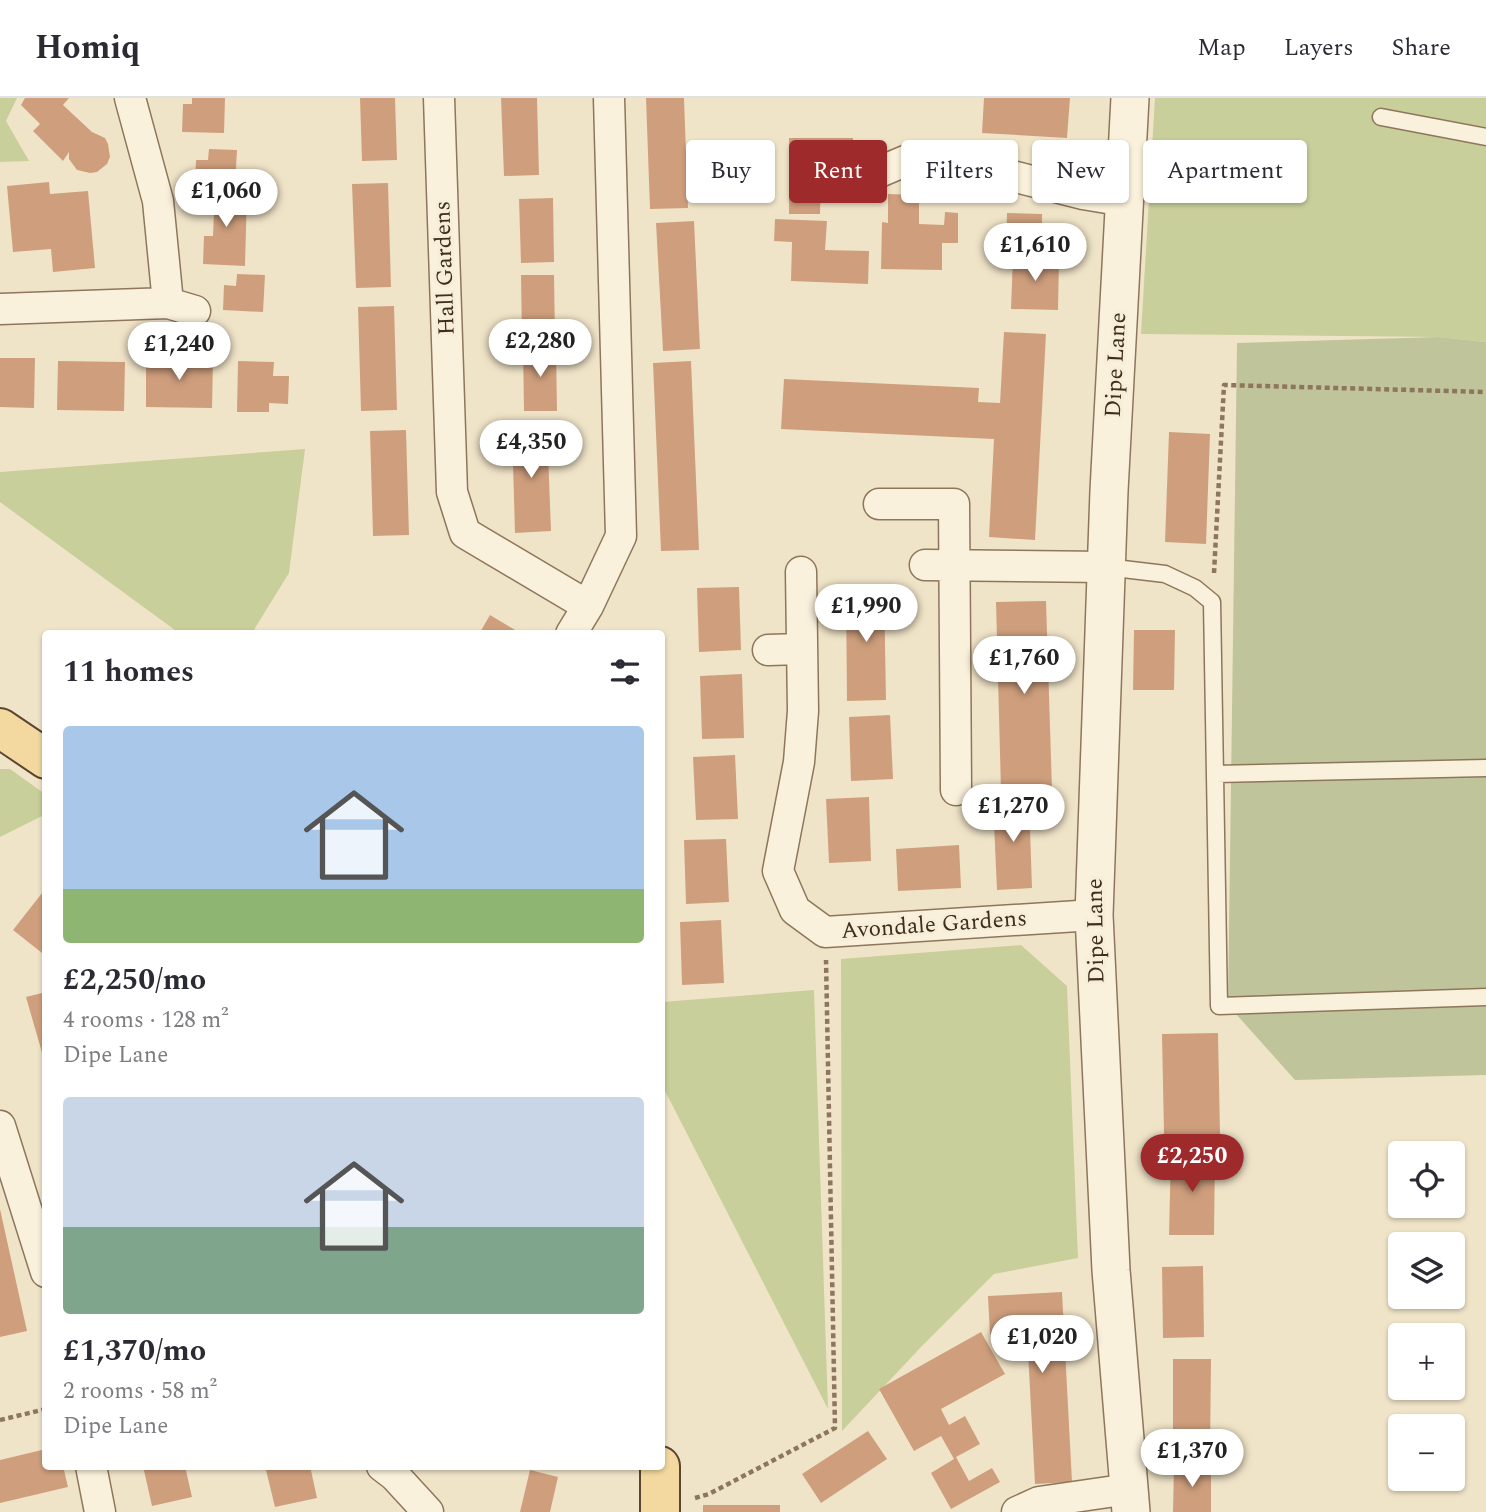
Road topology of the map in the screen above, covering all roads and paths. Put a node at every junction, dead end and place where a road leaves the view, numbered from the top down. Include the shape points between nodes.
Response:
1 (130, 98) edge
2 (439, 98) edge
3 (609, 98) edge
4 (1130, 98) edge
5 (1381, 117) dead end
6 (1486, 137) edge
7 (1128, 140) edge
8 (887, 169) edge
9 (1032, 181) edge
10 (1125, 203) edge
11 (0, 309) edge
12 (1486, 392) edge
13 (879, 504) dead end
14 (939, 565) junction
15 (1106, 567) junction
16 (801, 572) dead end
17 (1212, 602) junction
18 (588, 606) junction
19 (573, 630) edge
20 (802, 649) junction
21 (768, 650) dead end
22 (0, 728) edge
23 (42, 756) edge
24 (1486, 768) edge
25 (1216, 774) junction
26 (956, 790) dead end
27 (1094, 915) junction
28 (825, 932) junction
29 (1486, 997) edge
30 (0, 1126) edge
31 (10, 1190) edge
32 (42, 1263) edge
33 (42, 1410) edge
34 (0, 1420) edge
35 (92, 1470) edge
36 (387, 1470) edge
37 (660, 1470) edge
38 (1130, 1500) edge
39 (660, 1509) edge
40 (100, 1512) edge
41 (428, 1512) edge
42 (1017, 1512) edge

1 - 11 street via 182,307
2 - 18 street, Hall Gardens via 452,492 465,533
3 - 18 street via 621,536
4 - 7 street, Dipe Lane
5 - 6 lane
8 - 9 street via 910,159
10 - 15 street, Dipe Lane
12 - 17 path via 1224,385
13 - 14 street via 954,504
14 - 15 street
14 - 26 street
15 - 17 lane via 1165,575 1195,588
15 - 27 street, Dipe Lane
16 - 20 street, Avondale Gardens
17 - 25 lane
18 - 19 street
20 - 21 street
20 - 28 street, Avondale Gardens via 799,762 778,871 795,909
22 - 23 main road
24 - 25 lane
25 - 29 lane via 1219,1006
27 - 28 street, Avondale Gardens
27 - 38 street, Dipe Lane via 1111,1270
28 - 39 path via 835,1428 709,1494
30 - 31 street
31 - 32 street
33 - 34 path
35 - 40 street
36 - 41 street
37 - 39 main road
38 - 42 street via 1039,1502

